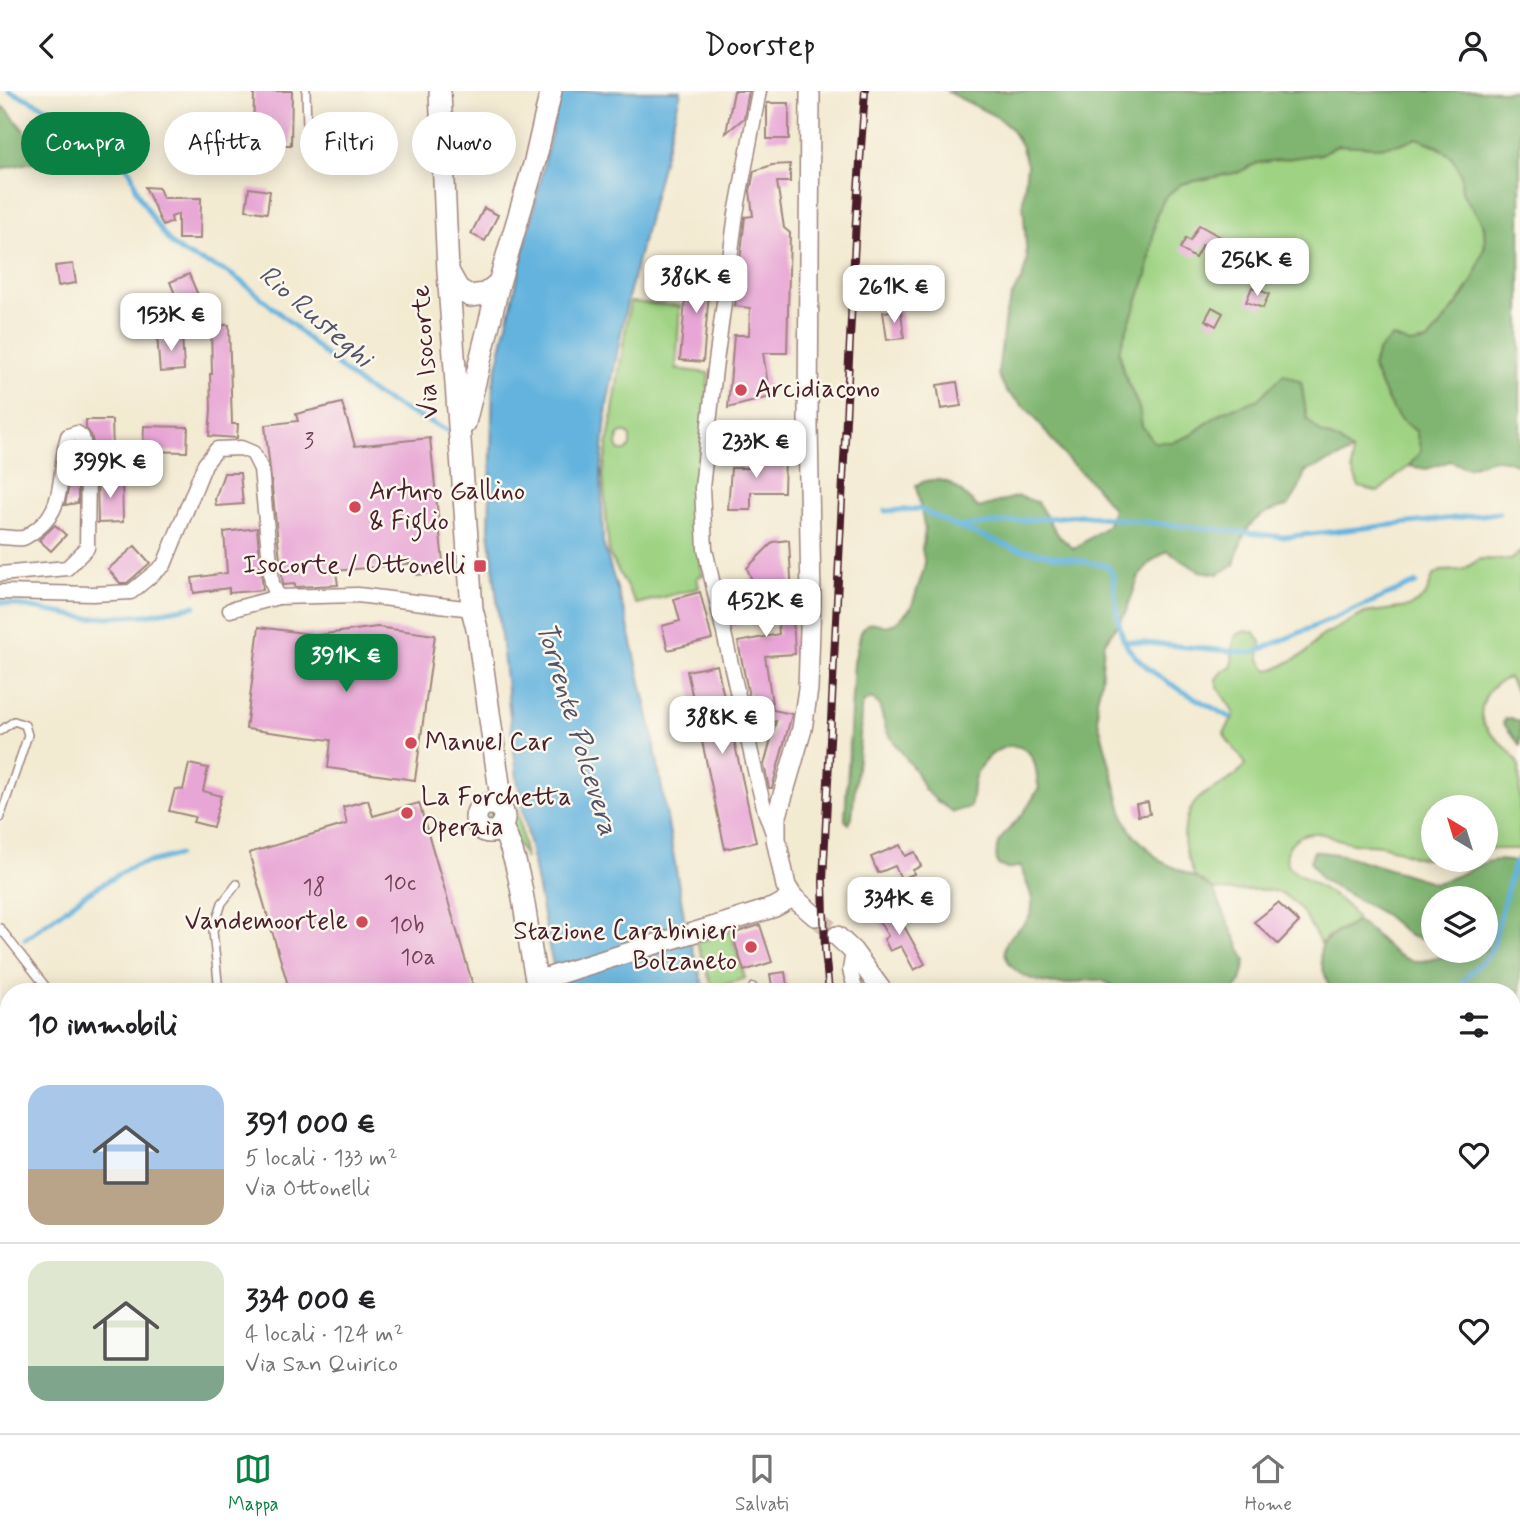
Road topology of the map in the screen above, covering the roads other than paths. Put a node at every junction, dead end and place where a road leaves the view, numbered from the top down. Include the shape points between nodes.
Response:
1 (306, 91) edge
2 (440, 91) edge
3 (551, 91) edge
4 (759, 91) edge
5 (810, 91) edge
6 (307, 112) edge
7 (448, 271) junction
8 (499, 283) junction
9 (460, 445) junction
10 (0, 537) edge
11 (0, 574) edge
12 (0, 592) edge
13 (278, 597) junction
14 (472, 608) junction
15 (230, 610) dead end
16 (0, 731) edge
17 (0, 818) edge
18 (776, 839) junction
19 (237, 884) dead end
20 (793, 897) junction
21 (815, 916) tunnel mouth
22 (0, 928) edge
23 (837, 936) tunnel mouth
24 (853, 951) junction
25 (43, 983) edge
26 (218, 983) edge
27 (544, 983) edge
28 (854, 983) edge
29 (876, 983) edge

1 - 6 lane
2 - 7 main road, Via Isocorte
3 - 8 main road
4 - 18 street via 731,250 702,488 705,549 765,811
5 - 18 main road via 808,689 802,729 776,820
7 - 8 main road via 458,289 470,296 485,294
7 - 9 main road, Via Isocorte
8 - 9 main road
9 - 14 main road, Via Isocorte
10 - 11 street via 24,538 40,528 54,510 62,454 68,436 77,433 82,437 88,467 87,548 67,568
12 - 13 street via 131,592 164,565 205,464 218,449 241,448 253,453 261,469 272,583
13 - 14 street via 358,595
13 - 15 street
14 - 27 main road, Via Isocorte via 499,816
16 - 17 lane via 15,721 25,725 28,735
18 - 20 main road via 786,886
19 - 26 lane via 222,903 214,931
20 - 21 main road
20 - 27 main road via 775,907
22 - 25 lane
23 - 24 main road
24 - 28 street
24 - 29 main road

